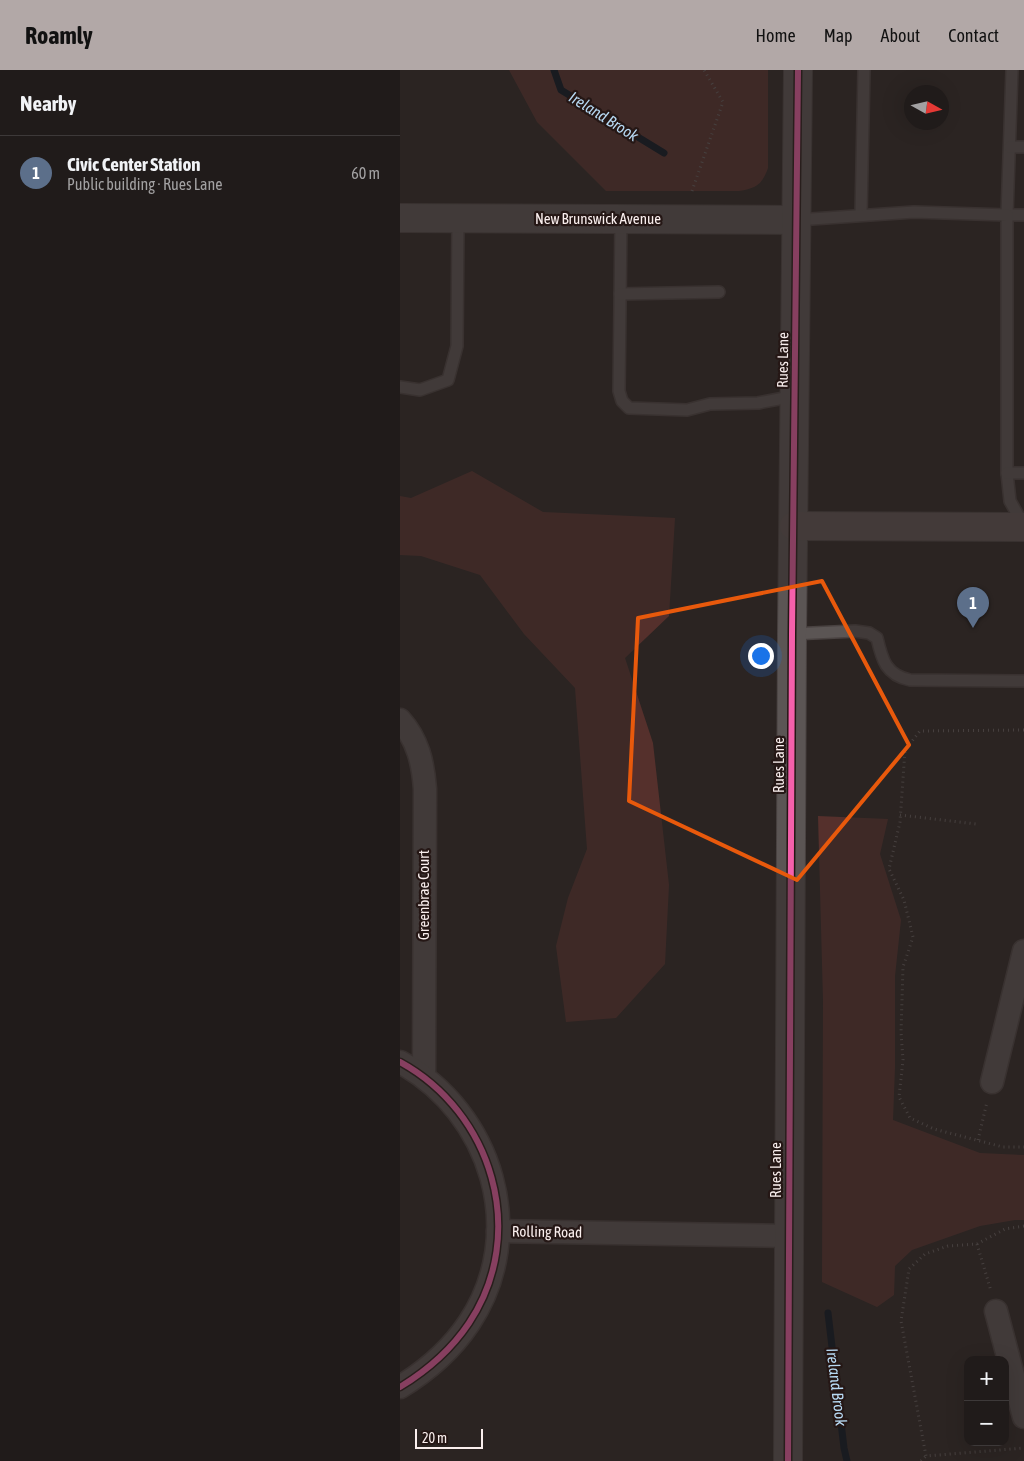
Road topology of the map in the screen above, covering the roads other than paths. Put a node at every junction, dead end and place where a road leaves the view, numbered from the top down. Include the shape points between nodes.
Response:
1 (798, 70) edge
2 (864, 70) edge
3 (1012, 70) edge
4 (1024, 147) edge
5 (1010, 148) junction
6 (861, 215) junction
7 (1007, 215) junction
8 (1024, 215) edge
9 (400, 218) edge
10 (458, 218) junction
11 (621, 219) junction
12 (797, 220) junction
13 (719, 292) dead end
14 (620, 294) junction
15 (400, 387) edge
16 (795, 396) junction
17 (1007, 473) junction
18 (1024, 473) edge
19 (794, 526) junction
20 (1024, 526) edge
21 (792, 634) junction
22 (1024, 682) edge
23 (400, 720) edge
24 (1024, 951) edge
25 (400, 1062) edge
26 (424, 1076) junction
27 (992, 1082) road end
28 (498, 1231) junction
29 (788, 1236) junction
30 (996, 1311) road end
31 (400, 1387) edge
32 (1024, 1417) edge
33 (788, 1461) edge

1 - 12 street, Rues Lane
2 - 6 lane
3 - 5 lane
4 - 5 lane
5 - 7 lane
6 - 7 lane via 914,212
6 - 12 lane
7 - 8 lane
7 - 17 lane
9 - 10 street, New Brunswick Avenue
10 - 11 street, New Brunswick Avenue
10 - 15 lane via 457,346 448,380 420,390
11 - 12 street, New Brunswick Avenue
11 - 14 lane
12 - 16 street, Rues Lane
13 - 14 lane
14 - 16 lane via 619,391 629,408 687,410 710,404 758,403
16 - 19 street, Rues Lane
17 - 18 lane
17 - 20 lane via 1010,501
19 - 20 main road
19 - 21 street, Rues Lane
21 - 22 lane via 869,632 878,638 882,659 900,678
21 - 29 street, Rues Lane
23 - 26 street, Greenbrae Court via 417,745 423,764
24 - 27 street
25 - 26 street
26 - 28 street via 455,1106 476,1138 491,1173
28 - 29 street, Rolling Road
28 - 31 street, Rolling Road via 489,1278 470,1322 439,1359
29 - 33 street, Rues Lane
30 - 32 street

